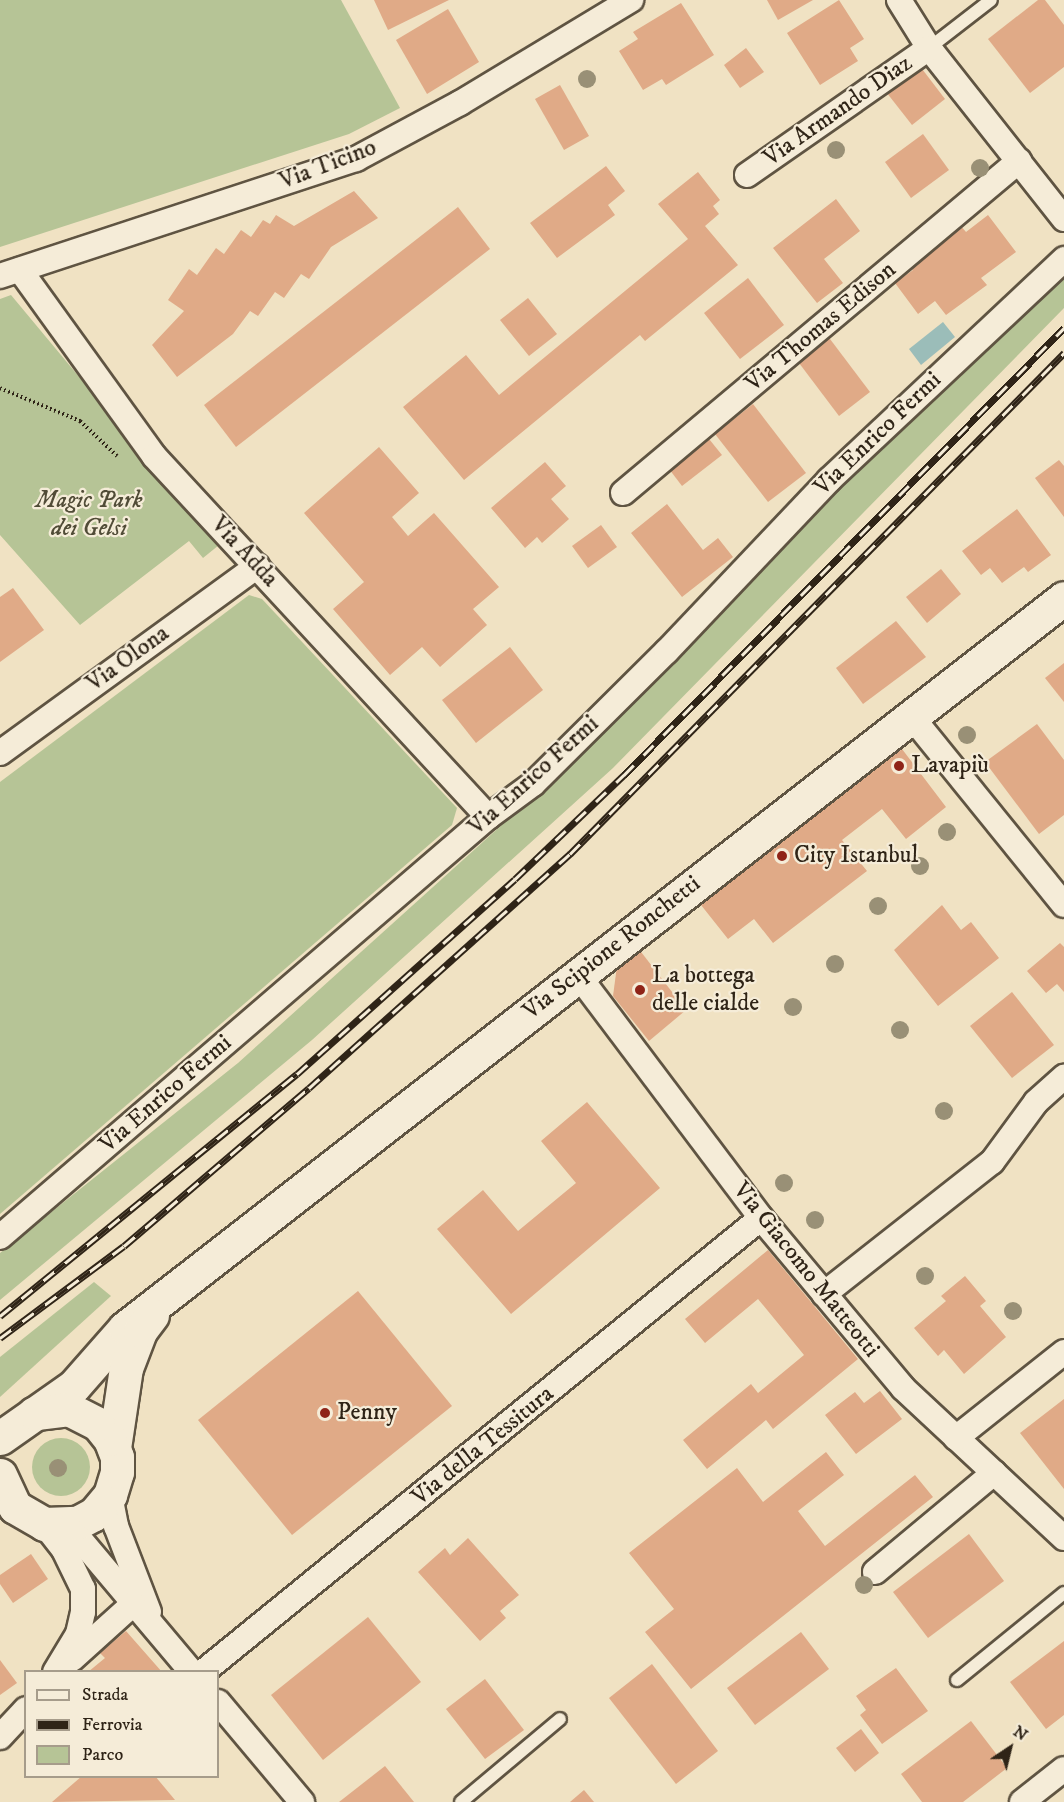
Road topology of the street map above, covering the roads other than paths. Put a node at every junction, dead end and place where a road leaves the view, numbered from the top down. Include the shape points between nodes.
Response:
1 (631, 0) edge
2 (899, 0) edge
3 (991, 0) edge
4 (929, 48) junction
5 (1019, 161) junction
6 (747, 175) dead end
7 (1064, 219) edge
8 (1064, 259) edge
9 (10, 273) edge
10 (623, 493) dead end
11 (257, 566) junction
12 (1064, 598) edge
13 (911, 716) junction
14 (0, 753) edge
15 (488, 817) junction
16 (1064, 905) edge
17 (578, 975) junction
18 (1064, 1077) edge
19 (761, 1218) junction
20 (0, 1237) edge
21 (824, 1294) junction
22 (163, 1302) junction
23 (1064, 1352) edge
24 (10, 1430) edge
25 (956, 1438) junction
26 (114, 1448) junction
27 (0, 1458) edge
28 (994, 1473) junction
29 (0, 1475) edge
30 (110, 1495) junction
31 (33, 1518) edge
32 (1064, 1538) edge
33 (874, 1572) dead end
34 (1064, 1593) edge
35 (133, 1604) junction
36 (154, 1626) junction
37 (58, 1670) edge
38 (58, 1670) edge
39 (191, 1670) edge
40 (204, 1670) edge
41 (957, 1680) dead end
42 (219, 1703) edge
43 (24, 1710) edge
44 (560, 1719) dead end
45 (0, 1737) edge
46 (1064, 1768) edge
47 (302, 1802) edge
48 (461, 1802) edge
49 (1022, 1802) edge

1 - 9 street, Via Ticino via 460,103 356,159
2 - 4 street, Via Armando Diaz
3 - 4 lane
4 - 5 street, Via Armando Diaz
4 - 6 street, Via Armando Diaz
5 - 7 street, Via Armando Diaz
5 - 10 street, Via Thomas Edison
8 - 15 street, Via Enrico Fermi via 829,480 667,651 533,784
9 - 11 street, Via Adda via 154,456
11 - 14 street, Via Olona
11 - 15 street, Via Adda
12 - 13 main road, Via Scipione Ronchetti
13 - 16 street
13 - 17 main road, Via Scipione Ronchetti
15 - 20 street, Via Enrico Fermi
17 - 19 street, Via Giacomo Matteotti
17 - 22 main road, Via Scipione Ronchetti
18 - 21 street via 1036,1102 992,1162
19 - 21 street, Via Giacomo Matteotti
19 - 40 street, Via della Tessitura
21 - 25 street, Via Giacomo Matteotti via 903,1388
22 - 24 main road, Via Scipione Ronchetti via 114,1338 74,1386
22 - 26 main road, Via Scipione Ronchetti via 140,1331 130,1354
23 - 25 street
24 - 26 main road via 51,1408 78,1411 98,1424
24 - 27 main road
25 - 28 street, Via Giacomo Matteotti
26 - 30 main road, Via Scipione Ronchetti via 117,1472
28 - 32 street, Via Giacomo Matteotti
28 - 33 street
29 - 31 main road via 10,1500
30 - 31 main road via 94,1514
30 - 36 street via 116,1526
31 - 35 street
31 - 37 street via 64,1550 83,1589 78,1634
34 - 41 lane
35 - 36 street
35 - 38 street
36 - 39 street
42 - 47 street
43 - 45 street
44 - 48 lane
46 - 49 street

